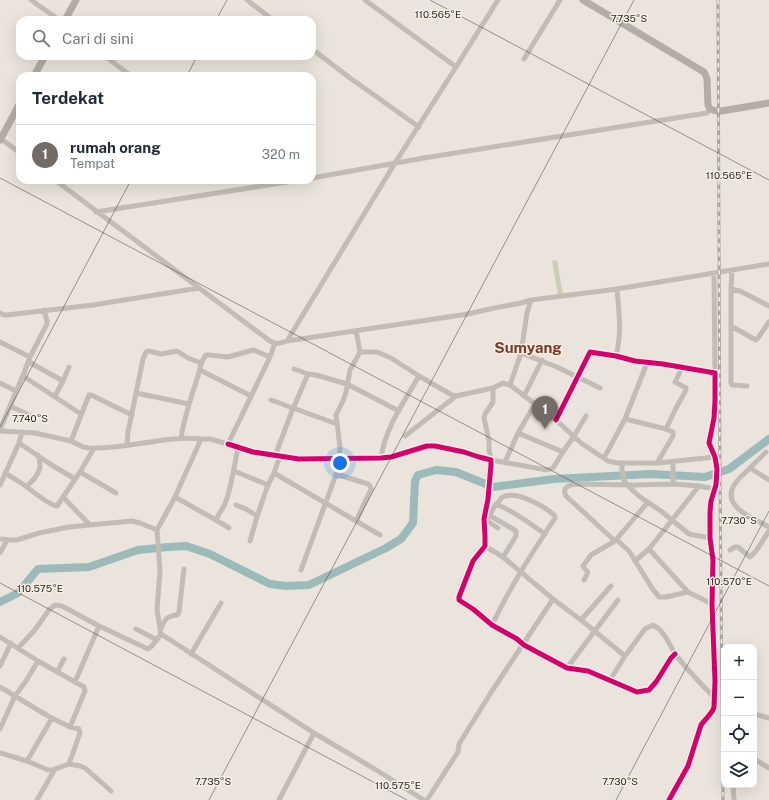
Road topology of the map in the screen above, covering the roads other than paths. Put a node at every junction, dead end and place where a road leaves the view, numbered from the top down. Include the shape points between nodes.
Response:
1 (31, 0) edge
2 (76, 0) edge
3 (246, 0) edge
4 (365, 0) edge
5 (498, 0) edge
6 (560, 0) edge
7 (583, 0) edge
8 (53, 16) edge
9 (66, 16) edge
10 (268, 16) edge
11 (316, 52) edge
12 (524, 59) dead end
13 (43, 60) edge
14 (110, 60) edge
15 (456, 68) junction
16 (36, 72) edge
17 (125, 72) edge
18 (769, 103) edge
19 (710, 108) junction
20 (16, 110) edge
21 (419, 127) junction
22 (0, 139) edge
23 (16, 150) edge
24 (395, 163) junction
25 (316, 177) edge
26 (59, 184) edge
27 (261, 184) edge
28 (96, 212) junction
29 (769, 264) edge
30 (732, 270) junction
31 (714, 273) junction
32 (200, 288) junction
33 (617, 289) junction
34 (731, 289) junction
35 (531, 300) junction
36 (769, 306) edge
37 (44, 310) junction
38 (1, 315) edge
39 (769, 322) edge
40 (731, 326) junction
41 (356, 331) junction
42 (287, 341) junction
43 (0, 342) edge
44 (275, 344) junction
45 (360, 352) junction
46 (521, 353) junction
47 (616, 356) junction
48 (270, 357) junction
49 (30, 360) junction
50 (542, 360) junction
51 (201, 363) junction
52 (647, 363) junction
53 (69, 367) dead end
54 (682, 368) junction
55 (200, 370) junction
56 (294, 370) dead end
57 (715, 373) junction
58 (308, 374) junction
59 (23, 376) junction
60 (419, 376) junction
61 (578, 377) junction
62 (63, 380) junction
63 (0, 383) edge
64 (348, 384) junction
65 (510, 384) junction
66 (747, 386) dead end
67 (494, 388) junction
68 (600, 388) dead end
69 (16, 391) junction
70 (136, 393) junction
71 (55, 396) junction
72 (251, 396) junction
73 (456, 396) junction
74 (524, 396) junction
75 (271, 400) dead end
76 (189, 404) junction
77 (535, 404) junction
78 (10, 406) junction
79 (293, 408) junction
80 (399, 411) junction
81 (81, 414) junction
82 (29, 415) dead end
83 (132, 415) junction
84 (586, 416) dead end
85 (625, 419) junction
86 (556, 420) junction
87 (337, 424) junction
88 (666, 429) junction
89 (0, 431) edge
90 (22, 432) junction
91 (518, 433) junction
92 (405, 436) dead end
93 (574, 436) junction
94 (181, 438) junction
95 (201, 439) junction
96 (71, 441) junction
97 (19, 442) junction
98 (228, 444) junction
99 (127, 445) junction
100 (94, 448) junction
101 (238, 448) junction
102 (564, 452) junction
103 (766, 452) dead end
104 (38, 455) junction
105 (277, 456) junction
106 (715, 457) junction
107 (380, 458) junction
108 (604, 458) junction
109 (340, 459) junction
110 (505, 462) junction
111 (491, 463) junction
112 (657, 463) junction
113 (673, 463) junction
114 (622, 466) junction
115 (750, 468) junction
116 (234, 471) junction
117 (80, 472) junction
118 (274, 473) junction
119 (3, 474) edge
120 (336, 474) junction
121 (75, 479) junction
122 (769, 480) edge
123 (673, 483) junction
124 (0, 484) edge
125 (268, 485) junction
126 (627, 485) junction
127 (26, 486) junction
128 (699, 486) junction
129 (716, 487) junction
130 (116, 493) dead end
131 (63, 497) junction
132 (175, 497) junction
133 (648, 502) junction
134 (326, 503) junction
135 (497, 504) junction
136 (236, 505) dead end
137 (489, 515) junction
138 (257, 516) junction
139 (484, 519) junction
140 (216, 520) junction
141 (672, 520) junction
142 (356, 521) junction
143 (89, 524) junction
144 (769, 527) edge
145 (229, 528) dead end
146 (498, 528) dead end
147 (157, 530) junction
148 (769, 531) edge
149 (545, 534) junction
150 (380, 535) dead end
151 (710, 538) junction
152 (0, 539) edge
153 (7, 540) junction
154 (250, 541) dead end
155 (615, 541) junction
156 (485, 546) junction
157 (649, 549) junction
158 (730, 550) dead end
159 (0, 553) edge
160 (502, 557) junction
161 (635, 561) junction
162 (184, 569) dead end
163 (301, 570) dead end
164 (520, 572) junction
165 (584, 580) dead end
166 (611, 586) dead end
167 (688, 592) junction
168 (553, 599) junction
169 (618, 600) dead end
170 (221, 603) dead end
171 (712, 604) junction
172 (581, 620) junction
173 (492, 625) junction
174 (99, 626) junction
175 (136, 629) dead end
176 (595, 631) junction
177 (160, 633) junction
178 (0, 636) edge
179 (157, 640) junction
180 (11, 644) junction
181 (524, 645) junction
182 (18, 648) junction
183 (191, 654) junction
184 (675, 654) junction
185 (625, 656) junction
186 (64, 659) dead end
187 (38, 661) junction
188 (0, 666) edge
189 (567, 668) junction
190 (57, 672) junction
191 (610, 680) junction
192 (74, 682) junction
193 (0, 687) edge
194 (15, 696) junction
195 (714, 697) junction
196 (757, 715) edge
197 (52, 718) junction
198 (769, 718) edge
199 (70, 727) junction
200 (0, 729) edge
201 (314, 733) junction
202 (0, 753) edge
203 (27, 761) junction
204 (757, 761) edge
205 (69, 764) junction
206 (769, 768) edge
207 (55, 769) junction
208 (734, 788) edge
209 (111, 792) dead end
210 (37, 800) edge
211 (278, 800) edge
212 (425, 800) edge
213 (669, 800) edge
214 (734, 800) edge

1 - 8 street
2 - 9 main road
3 - 10 street
4 - 15 street
5 - 15 street
6 - 12 street
7 - 19 main road via 704,72
11 - 21 street
13 - 16 main road
14 - 17 street
15 - 21 street
18 - 19 main road via 721,111
19 - 24 street via 707,113
20 - 22 main road
21 - 24 street
22 - 23 street
24 - 25 street
24 - 42 street
26 - 28 street
27 - 28 street
28 - 32 street
29 - 30 street
30 - 31 street
30 - 34 street
31 - 33 street
31 - 57 street
32 - 37 street
32 - 44 street
33 - 35 street
33 - 47 street via 620,326
34 - 36 street
34 - 40 street
35 - 41 street via 468,314
35 - 46 street
37 - 38 street
37 - 49 street via 47,322
39 - 40 street via 756,340
40 - 66 street via 731,384
41 - 42 street
41 - 45 street
42 - 44 street
43 - 49 street
44 - 48 street
45 - 60 street via 381,353
45 - 64 street via 350,370
46 - 50 street
46 - 65 street
47 - 52 street
47 - 61 street via 590,352
48 - 51 street via 250,350 228,357 207,355
48 - 72 street
49 - 59 street
49 - 62 street
50 - 61 street
50 - 74 street
51 - 55 street
51 - 70 street via 179,351 161,354 147,352 144,354
52 - 54 street
52 - 85 street
53 - 62 street
54 - 57 street
54 - 88 street via 675,382 686,390
55 - 72 street
55 - 76 street
56 - 58 street
57 - 106 street via 714,418 709,443
58 - 64 street
58 - 79 street
59 - 69 street
59 - 71 street
60 - 73 street
60 - 80 street
61 - 68 street
61 - 86 street
62 - 71 street
63 - 69 street
64 - 80 street
64 - 87 street via 336,415
65 - 67 street via 503,383
65 - 74 street
67 - 73 street
67 - 111 street via 493,402 484,418
69 - 78 street
70 - 76 street
70 - 83 street
71 - 81 street
72 - 98 street
73 - 92 street
74 - 77 street
75 - 79 street
76 - 94 street
77 - 86 street
77 - 91 street
78 - 82 street
78 - 89 street
79 - 87 street
79 - 105 street
80 - 107 street via 386,437
81 - 83 street via 89,395
81 - 96 street
83 - 99 street
84 - 93 street
85 - 88 street
85 - 108 street
86 - 93 street
87 - 109 street
88 - 112 street via 673,432 673,436
89 - 90 street
90 - 96 street
90 - 97 street
91 - 102 street
91 - 110 street
93 - 102 street
93 - 108 street
94 - 95 street
94 - 99 street
95 - 98 street
95 - 132 street
96 - 100 street via 83,447
97 - 104 street
97 - 119 street
98 - 101 street
99 - 100 street
100 - 117 street
101 - 105 street
101 - 116 street
102 - 110 street via 553,468 547,470
103 - 115 street
104 - 121 street
104 - 127 street via 39,471
105 - 109 street
105 - 118 street
106 - 113 street
106 - 129 street
107 - 109 street
107 - 111 street via 435,446 464,452
108 - 114 street
109 - 120 street
110 - 111 street
111 - 139 street
112 - 113 street
112 - 114 street
113 - 123 street
114 - 126 street
115 - 122 street
115 - 144 street via 732,488 732,501 740,511
116 - 125 street
116 - 140 street via 225,503
117 - 121 street
117 - 130 street
118 - 125 street
118 - 134 street
119 - 124 street
119 - 127 street
120 - 134 street
120 - 142 street via 370,486 371,489
121 - 131 street
123 - 126 street
123 - 128 street
125 - 138 street
126 - 133 street
126 - 155 street via 574,484 565,488 564,492
127 - 131 street via 55,506
128 - 129 street
128 - 141 street
129 - 151 street via 711,501
131 - 143 street
132 - 140 street
132 - 147 street
133 - 141 street
133 - 155 street
134 - 142 street
134 - 163 street
135 - 137 street
135 - 149 street via 527,520
135 - 149 street via 504,496 512,496 525,498 542,506 555,516
136 - 138 street
137 - 139 street
137 - 160 street via 516,531 516,536
138 - 154 street
139 - 146 street
139 - 156 street
140 - 145 street
141 - 151 street via 689,534
141 - 157 street
142 - 150 street
143 - 147 street via 132,521
143 - 153 street
147 - 177 street via 160,558 157,610
148 - 158 street via 750,557 738,547
149 - 164 street
151 - 171 street
152 - 153 street
153 - 159 street
155 - 161 street via 629,551
155 - 165 street via 590,555 583,566 588,571
156 - 160 street
156 - 173 street via 473,561 459,600
157 - 161 street
157 - 167 street
160 - 164 street
161 - 167 street via 660,596
162 - 177 street via 179,612 166,619
164 - 168 street
164 - 173 street
166 - 172 street
167 - 171 street
168 - 172 street
168 - 181 street
169 - 176 street
170 - 183 street
171 - 195 street
172 - 176 street
173 - 181 street
174 - 179 street via 146,649
174 - 182 street via 62,606 55,605
174 - 192 street
175 - 179 street
176 - 185 street
176 - 189 street
177 - 179 street
177 - 183 street
178 - 180 street
180 - 182 street
180 - 188 street
181 - 189 street
181 - 212 street via 492,691 459,744 458,752
182 - 187 street
183 - 201 street
184 - 185 street via 668,641 653,625 645,629
184 - 191 street via 649,690 637,692
184 - 195 street
185 - 191 street
186 - 190 street
187 - 190 street
187 - 194 street
189 - 191 street via 588,671
190 - 192 street
192 - 199 street via 84,687 85,691
193 - 194 street
194 - 197 street
194 - 200 street
195 - 213 street via 713,711 701,725 688,766
196 - 198 street
197 - 199 street
197 - 203 street
199 - 205 street via 78,728 80,732
201 - 211 street
201 - 212 street
202 - 203 street
203 - 207 street via 48,770
204 - 206 street
205 - 207 street
205 - 209 street via 85,768
207 - 210 street
208 - 214 street

